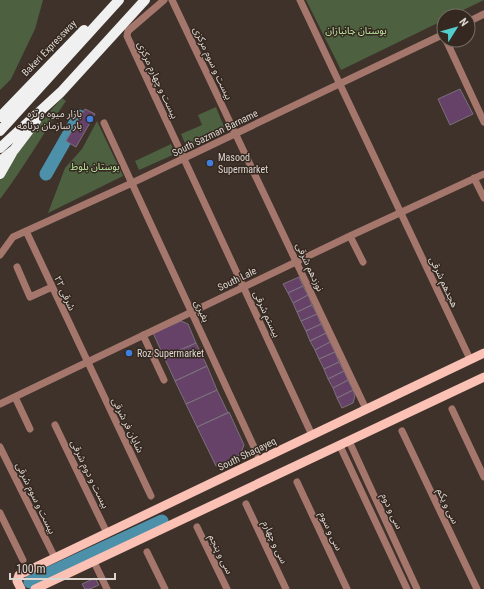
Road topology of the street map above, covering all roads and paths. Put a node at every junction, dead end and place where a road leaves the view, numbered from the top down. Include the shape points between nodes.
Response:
1 (119, 0) edge
2 (145, 0) edge
3 (164, 0) edge
4 (172, 0) edge
5 (300, 0) edge
6 (436, 38) edge
7 (450, 48) edge
8 (339, 84) junction
9 (55, 98) junction
10 (0, 118) edge
11 (484, 122) edge
12 (104, 123) dead end
13 (0, 131) edge
14 (236, 134) junction
15 (0, 148) edge
16 (14, 150) junction
17 (183, 159) junction
18 (0, 163) edge
19 (0, 174) edge
20 (484, 174) edge
21 (474, 178) junction
22 (132, 183) junction
23 (484, 198) edge
24 (400, 214) junction
25 (26, 231) junction
26 (350, 236) junction
27 (0, 255) edge
28 (296, 262) junction
29 (362, 262) dead end
30 (18, 267) dead end
31 (52, 287) junction
32 (243, 287) junction
33 (191, 312) junction
34 (143, 335) junction
35 (484, 352) edge
36 (470, 359) junction
37 (87, 362) junction
38 (484, 376) edge
39 (164, 380) dead end
40 (15, 398) junction
41 (0, 404) edge
42 (366, 409) junction
43 (452, 409) dead end
44 (55, 425) dead end
45 (30, 429) dead end
46 (402, 431) dead end
47 (312, 435) junction
48 (351, 445) junction
49 (0, 447) edge
50 (341, 449) junction
51 (260, 460) junction
52 (484, 477) edge
53 (297, 482) dead end
54 (151, 496) dead end
55 (246, 504) dead end
56 (379, 507) junction
57 (370, 511) junction
58 (0, 513) edge
59 (197, 527) dead end
60 (107, 533) junction
61 (147, 552) dead end
62 (55, 558) junction
63 (23, 560) dead end
64 (94, 562) junction
65 (21, 589) edge
66 (35, 589) edge
67 (107, 589) edge
68 (165, 589) edge
69 (227, 589) edge
70 (286, 589) edge
71 (348, 589) edge
72 (407, 589) edge
73 (417, 589) edge
74 (477, 589) edge

1 - 10 highway, Bakeri Expressway via 71,41
1 - 13 highway
2 - 9 highway
3 - 17 street, بیست و چهارم مرکزی via 128,31 127,36
4 - 14 street, بیست و سوم مرکزی
5 - 8 street, هجدهم شرقی
6 - 8 street, South Sazman Barname
7 - 11 street
8 - 14 street, South Sazman Barname
8 - 24 street, هجدهم شرقی
9 - 15 highway
9 - 16 highway
12 - 22 street, بغیری
14 - 17 street, South Sazman Barname
14 - 28 street, نوزدهم شرقی
16 - 18 highway
16 - 19 highway
17 - 22 street, South Sazman Barname
17 - 32 street, بیستم شرقی
20 - 21 street, South Lale
21 - 23 street
21 - 24 street, South Lale
22 - 25 street, South Sazman Barname
22 - 33 street, بغیری
24 - 26 street, South Lale
24 - 36 street, هجدهم شرقی
25 - 27 street, South Sazman Barname via 14,237
25 - 31 street, ۲۲ شرقی
26 - 28 street, South Lale
26 - 29 street
28 - 32 street, South Lale
28 - 42 street, نوزدهم شرقی
30 - 31 street via 30,297
31 - 37 street, ۲۲ شرقی
32 - 33 street, South Lale
32 - 47 street, بیستم شرقی
33 - 34 street, South Lale
33 - 51 street, بغیری
34 - 37 street, South Lale
34 - 39 street
35 - 36 main road, South Shaqayeq
36 - 42 main road, South Shaqayeq
37 - 40 street, South Lale
37 - 54 street, شایان فر شرقی
38 - 48 main road
40 - 41 street, South Lale
40 - 45 street
42 - 47 main road, South Shaqayeq
43 - 52 street
44 - 60 street, بیست و دوم شرقی
46 - 74 street, سی و یکم
47 - 51 main road, South Shaqayeq
48 - 50 main road
48 - 56 street, سی و دوم
49 - 62 street, بیست و سوم شرقی
50 - 57 street, سی و دوم
50 - 64 main road
51 - 60 main road, South Shaqayeq
53 - 71 street, سی و سوم
55 - 70 street, سی و چهارم
56 - 57 street
56 - 73 street, سی و دوم
57 - 72 street, سی و دوم
58 - 63 street
59 - 69 street, سی و پنجم
60 - 62 main road, South Shaqayeq
61 - 68 street
62 - 65 main road, South Shaqayeq via 19,575 17,581
64 - 66 main road
64 - 67 street

